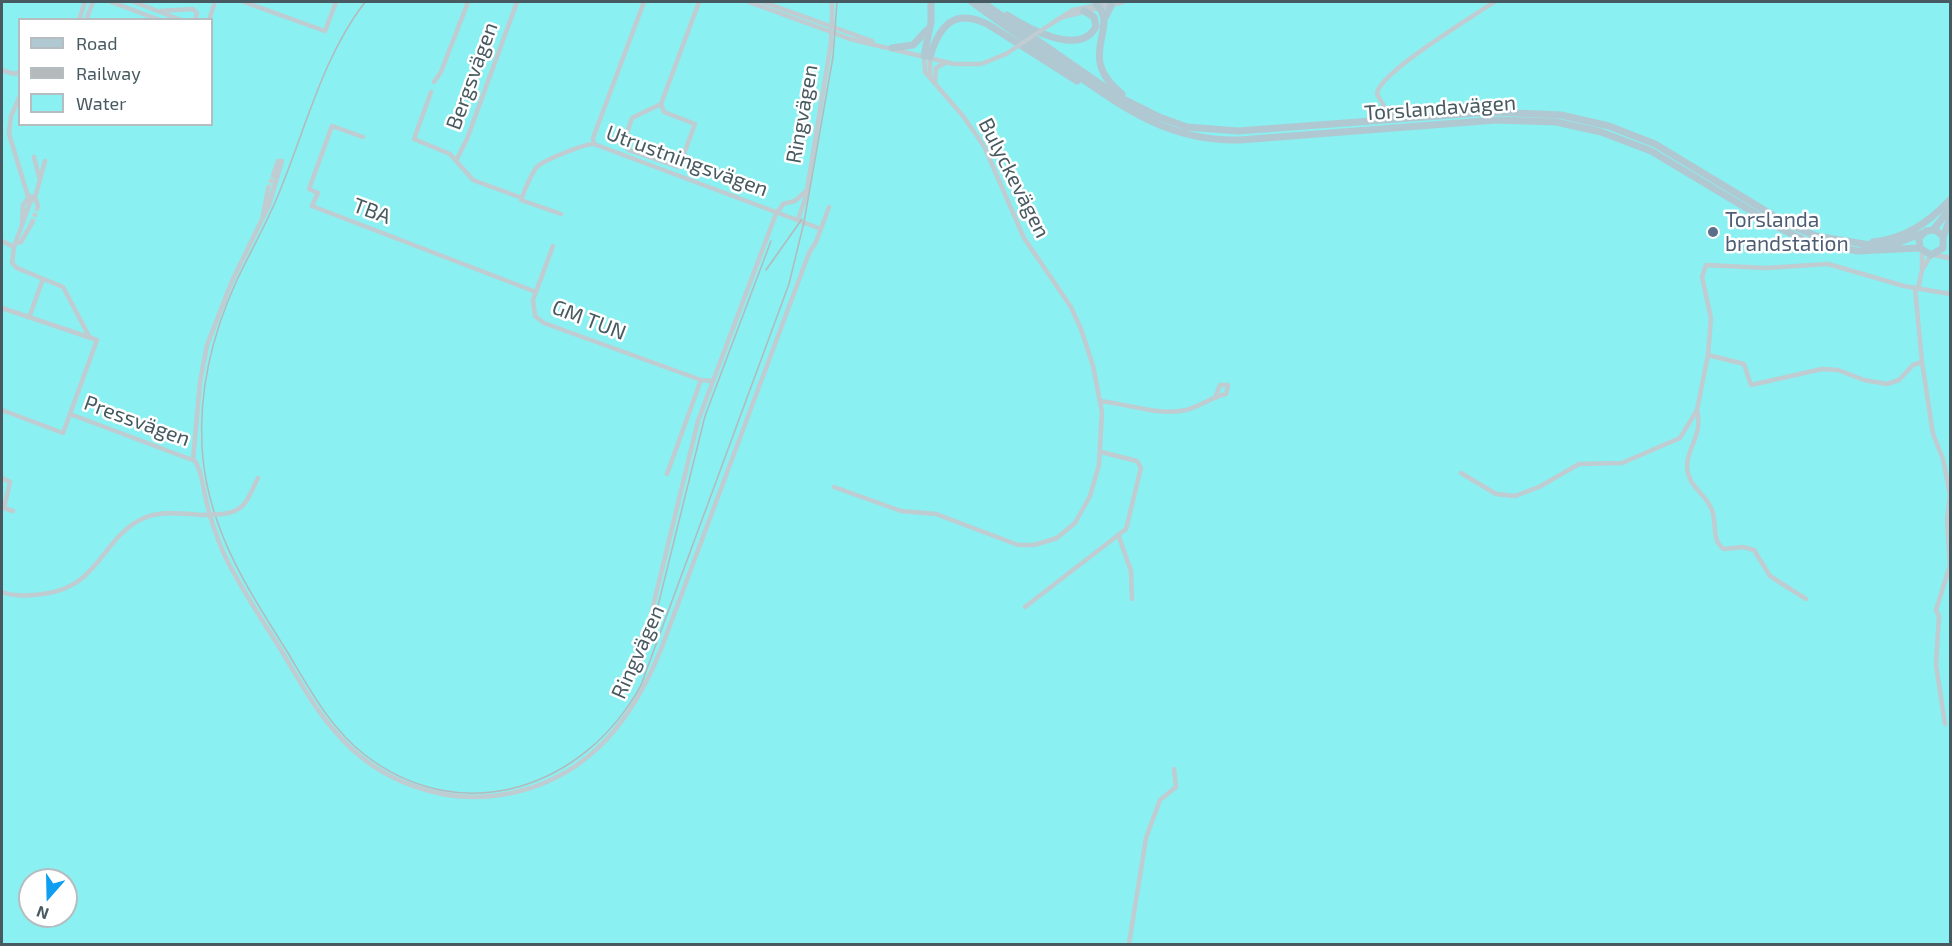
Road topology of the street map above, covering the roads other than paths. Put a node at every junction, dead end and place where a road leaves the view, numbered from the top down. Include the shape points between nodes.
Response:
1 (85, 2) edge
2 (93, 2) edge
3 (111, 2) edge
4 (134, 2) edge
5 (244, 2) edge
6 (336, 2) edge
7 (468, 2) edge
8 (517, 2) edge
9 (644, 2) edge
10 (699, 2) edge
11 (748, 2) edge
12 (763, 2) edge
13 (832, 2) edge
14 (931, 2) edge
15 (972, 2) edge
16 (982, 2) edge
17 (987, 2) edge
18 (1123, 2) edge
19 (1494, 2) edge
20 (214, 5) dead end
21 (1105, 5) edge
22 (160, 11) junction
23 (1084, 11) junction
24 (1063, 17) junction
25 (80, 18) edge
26 (87, 18) edge
27 (155, 18) edge
28 (176, 18) edge
29 (196, 18) edge
30 (210, 18) edge
31 (931, 22) junction
32 (1096, 23) junction
33 (892, 48) junction
34 (927, 57) junction
35 (948, 62) junction
36 (2, 70) edge
37 (18, 73) edge
38 (934, 81) junction
39 (434, 82) dead end
40 (431, 92) dead end
41 (18, 100) edge
42 (660, 104) junction
43 (1385, 108) junction
44 (1144, 110) junction
45 (1398, 119) junction
46 (1379, 120) junction
47 (1150, 122) junction
48 (363, 137) dead end
49 (594, 144) junction
50 (34, 157) dead end
51 (45, 161) dead end
52 (456, 161) junction
53 (273, 176) tunnel mouth
54 (39, 177) junction
55 (268, 189) tunnel mouth
56 (806, 191) junction
57 (32, 196) junction
58 (521, 199) junction
59 (1950, 200) edge
60 (38, 206) dead end
61 (829, 207) dead end
62 (1950, 209) edge
63 (777, 212) junction
64 (561, 214) dead end
65 (263, 218) junction
66 (795, 219) junction
67 (1950, 219) edge
68 (32, 223) tunnel mouth
69 (22, 226) junction
70 (821, 229) junction
71 (1933, 230) junction
72 (1923, 233) junction
73 (1944, 241) junction
74 (1849, 243) junction
75 (2, 244) edge
76 (15, 245) junction
77 (553, 246) dead end
78 (1921, 250) junction
79 (1950, 250) edge
80 (1933, 255) junction
81 (1950, 258) edge
82 (1922, 270) junction
83 (43, 279) junction
84 (1917, 288) junction
85 (536, 292) junction
86 (1950, 294) edge
87 (2, 308) edge
88 (30, 315) junction
89 (90, 338) junction
90 (1708, 355) junction
91 (1922, 362) junction
92 (701, 380) junction
93 (713, 381) junction
94 (1216, 395) dead end
95 (1100, 401) junction
96 (2, 410) edge
97 (1697, 410) junction
98 (70, 414) junction
99 (1101, 452) junction
100 (194, 460) junction
101 (199, 466) joint
102 (1461, 473) dead end
103 (667, 474) dead end
104 (2, 478) edge
105 (258, 478) dead end
106 (834, 487) dead end
107 (13, 511) dead end
108 (1119, 537) junction
109 (2, 592) edge
110 (1132, 599) dead end
111 (1806, 599) dead end
112 (1025, 607) dead end
113 (639, 664) dead end
114 (1945, 724) dead end
115 (1174, 769) dead end
116 (1129, 945) edge

1 - 25 street
2 - 26 street
3 - 27 street
4 - 22 street
5 - 6 street via 325,31
7 - 39 street
8 - 52 street, Bergsvägen
9 - 49 street
10 - 42 street
11 - 33 street via 850,39
12 - 33 street
13 - 56 street, Ringvägen, bridge via 831,43
14 - 31 main road
15 - 47 main road, Torslandavägen via 1103,94
16 - 44 main road, Torslandavägen via 1119,97
17 - 32 main road via 1021,23 1063,40 1087,37
18 - 21 street
19 - 43 street via 1382,81 1376,93
20 - 30 street
21 - 23 street
21 - 24 street via 1073,10
21 - 32 main road
21 - 44 main road via 1098,51 1100,65 1114,87
22 - 28 street
22 - 29 street via 193,9
23 - 24 street
23 - 32 main road
24 - 35 street, bridge via 1006,54 981,64
31 - 33 main road via 916,44
31 - 34 main road
33 - 34 street
34 - 35 street
34 - 38 street
34 - 47 main road via 945,26 960,19 977,20 1115,105
35 - 38 street via 936,68
36 - 37 street
38 - 95 street, Bulyckevägen via 984,146 1024,238 1071,307 1090,355
40 - 52 street via 414,139 450,154
41 - 57 street via 9,134
42 - 42 street via 632,118 623,144 628,150 679,167 695,124 664,112
43 - 45 street
43 - 46 street
44 - 46 main road, Torslandavägen via 1182,125 1220,132
45 - 46 main road, Torslandavägen
45 - 74 main road, Torslandavägen via 1520,111 1593,121 1660,147 1795,227
47 - 78 main road, Torslandavägen via 1186,135 1224,140 1496,120 1573,125 1650,151 1808,241 1857,251
48 - 85 street, TBA via 332,126 309,189 318,193 312,207
49 - 58 street, Utrustningsvägen via 541,163
49 - 63 street, Utrustningsvägen
50 - 54 street
51 - 54 street
52 - 58 street via 473,180
53 - 65 street via 280,160 281,172
54 - 57 street
55 - 65 street
56 - 63 street, Ringvägen
56 - 66 street, Ringvägen
57 - 60 street
57 - 69 street
57 - 69 street via 23,205
58 - 64 street
59 - 74 main road, Torslandavägen via 1926,222 1888,240
61 - 70 street, Ringvägen
62 - 71 main road
63 - 66 street, Utrustningsvägen
63 - 93 street
65 - 100 street, Pressvägen via 207,345
66 - 70 street
67 - 73 main road
68 - 76 street
69 - 76 street
70 - 101 street, Ringvägen via 646,684 629,714 605,743 577,766 543,784 483,796 442,794 396,779 350,748 319,711 238,580 214,528
71 - 72 main road, Torslandavägen
71 - 73 main road
72 - 74 main road, Torslandavägen via 1884,246
72 - 78 main road via 1919,240
73 - 79 street
73 - 80 main road via 1942,250
75 - 76 street
76 - 83 street, Pressvägen via 12,263
77 - 85 street, GM TUN
78 - 80 main road, Torslandavägen
78 - 82 street
80 - 81 street, Torslandavägen
80 - 82 street
82 - 84 street
83 - 88 street
83 - 89 street, Pressvägen via 63,287
84 - 86 street
84 - 90 street via 1828,264 1706,266 1702,277 1711,318
84 - 91 street
85 - 92 street, GM TUN via 532,308 540,321
87 - 88 street
88 - 89 street
89 - 98 street, Pressvägen via 97,340
90 - 91 street via 1744,363 1750,385 1822,369 1887,384
90 - 97 street
91 - 114 street via 1933,434 1950,495 1949,574 1936,610 1939,616 1935,666
92 - 93 street, GM TUN
92 - 103 street
93 - 113 street via 698,421
94 - 95 street via 1183,411
95 - 99 street, Bulyckevägen
96 - 98 street, Pressvägen via 63,433
97 - 102 street via 1676,440 1622,463 1579,464 1515,496 1497,494
97 - 111 street via 1697,436 1687,472 1713,511 1718,543 1724,549 1754,550 1773,578
98 - 100 street, Pressvägen
99 - 106 street, Bulyckevägen via 1095,483 1079,518 1057,538 1034,545 1018,545 936,514 901,511
99 - 108 street via 1137,461 1141,468 1126,529
100 - 101 street, Pressvägen
104 - 107 street via 10,482 4,508
105 - 109 street, bridge via 237,512 159,514 139,520 121,535 92,571 68,588 26,596
108 - 110 street via 1131,571
108 - 112 street
115 - 116 street via 1176,787 1160,800 1143,849

